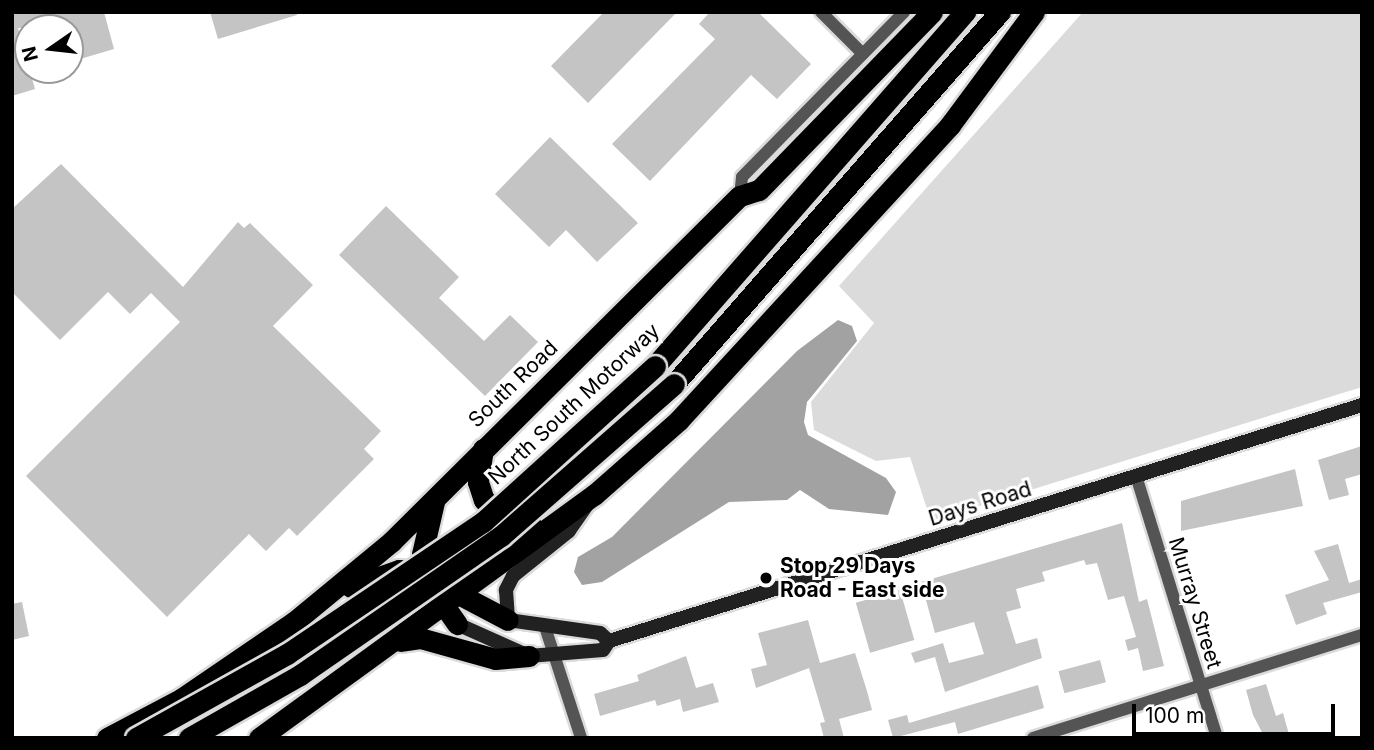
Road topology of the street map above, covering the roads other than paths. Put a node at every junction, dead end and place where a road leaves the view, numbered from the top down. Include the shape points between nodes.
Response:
1 (821, 12) edge
2 (904, 12) edge
3 (932, 12) edge
4 (965, 12) edge
5 (1000, 12) edge
6 (1034, 12) edge
7 (863, 54) junction
8 (740, 196) junction
9 (1362, 405) edge
10 (483, 449) junction
11 (1138, 479) junction
12 (594, 495) junction
13 (553, 523) junction
14 (428, 578) junction
15 (318, 605) junction
16 (453, 609) junction
17 (508, 620) junction
18 (294, 622) junction
19 (546, 630) junction
20 (1362, 635) edge
21 (609, 640) junction
22 (401, 641) junction
23 (529, 656) junction
24 (554, 656) junction
25 (1200, 685) junction
26 (334, 688) junction
27 (107, 738) edge
28 (136, 738) edge
29 (189, 738) edge
30 (259, 738) edge
31 (580, 738) edge
32 (1033, 738) edge
33 (1217, 738) edge

1 - 7 street
2 - 7 street, South Road
3 - 8 highway via 759,190
4 - 28 highway, North South Motorway, bridge via 655,366 483,522 287,654
5 - 29 highway, bridge via 674,384 501,536 300,675
6 - 12 highway via 950,125 727,371
7 - 8 street, South Road via 742,177
8 - 10 highway, South Road
9 - 11 street, Days Road
10 - 13 highway via 478,482 496,514 530,526
10 - 14 highway via 432,507 422,554
10 - 15 highway, South Road
11 - 21 street, Days Road
11 - 25 street, Murray Street
12 - 13 highway
12 - 17 street via 569,531 513,576 506,590
13 - 16 highway
14 - 15 highway via 386,572
14 - 16 highway
15 - 18 highway, South Road
16 - 17 highway
16 - 22 highway
16 - 23 street, Days Road
17 - 19 street
18 - 26 highway via 329,623 346,642 348,667
18 - 27 highway, South Road via 181,699
19 - 21 street via 600,633
19 - 24 street
20 - 25 street
21 - 24 street, Days Road via 603,650
22 - 23 highway via 432,640 495,659
22 - 26 highway
23 - 24 street, Days Road
24 - 31 street
25 - 32 street
25 - 33 street, Murray Street
26 - 30 highway

